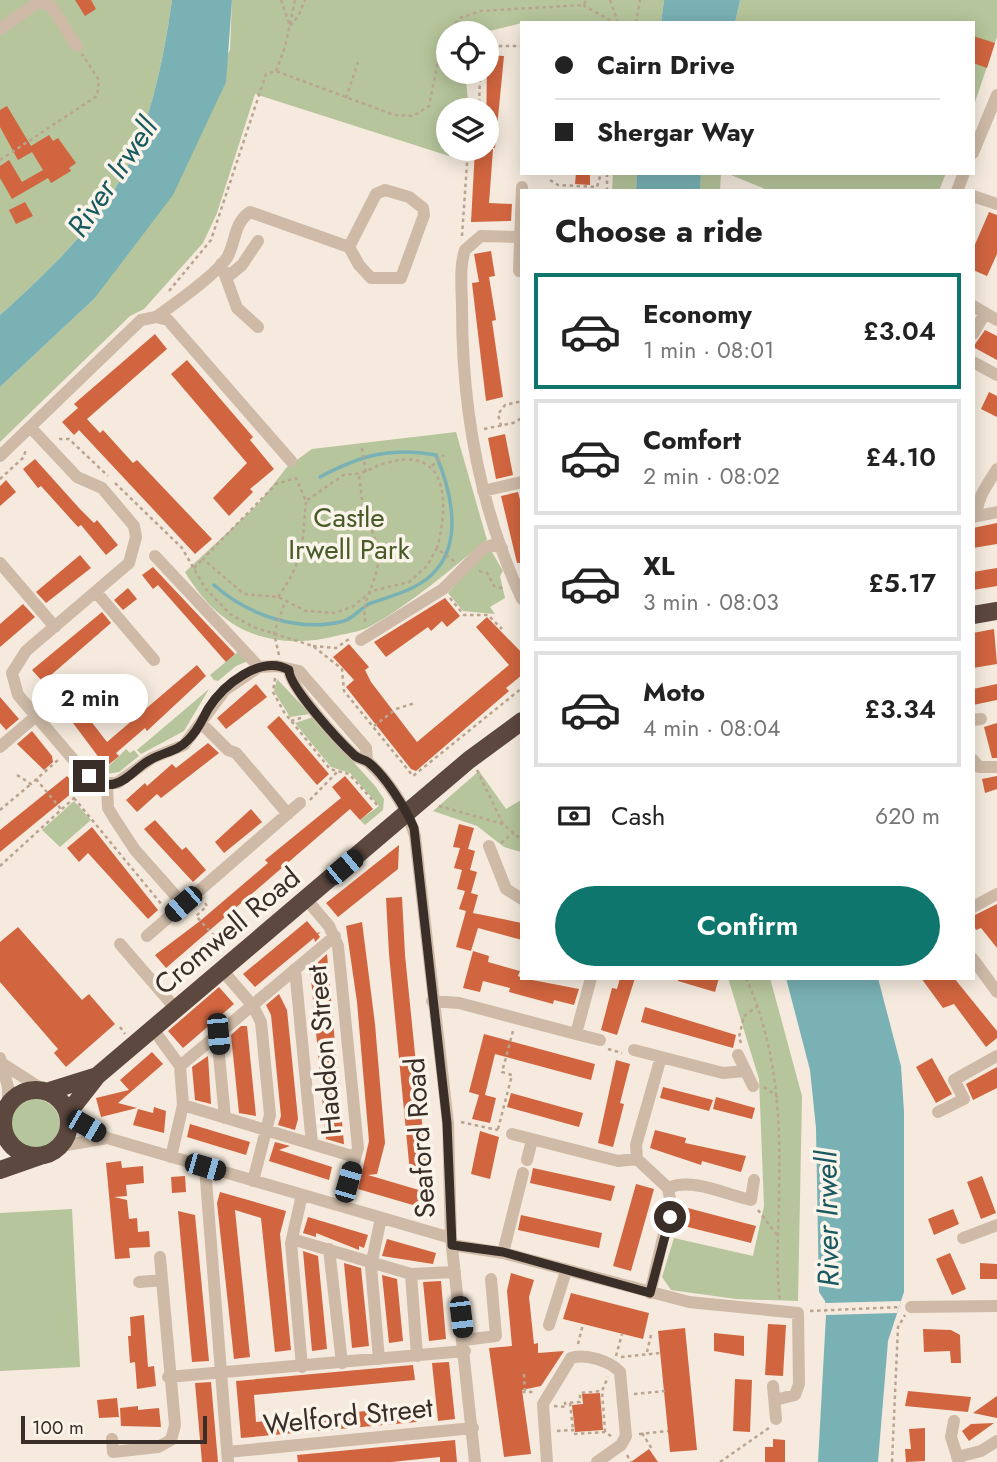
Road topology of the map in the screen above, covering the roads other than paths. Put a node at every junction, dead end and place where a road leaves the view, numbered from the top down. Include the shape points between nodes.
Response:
1 (47, 1) edge
2 (0, 29) edge
3 (77, 46) road end
4 (996, 103) edge
5 (975, 149) edge
6 (975, 197) edge
7 (997, 204) edge
8 (520, 220) edge
9 (519, 237) junction
10 (258, 241) dead end
11 (349, 247) junction
12 (221, 264) junction
13 (519, 271) dead end
14 (226, 278) junction
15 (975, 307) edge
16 (985, 313) junction
17 (154, 317) junction
18 (997, 320) edge
19 (258, 327) dead end
20 (975, 330) edge
21 (975, 363) edge
22 (997, 375) edge
23 (31, 428) junction
24 (0, 456) edge
25 (291, 461) dead end
26 (997, 469) edge
27 (520, 482) edge
28 (483, 491) junction
29 (997, 512) edge
30 (975, 516) edge
31 (502, 548) junction
32 (155, 556) dead end
33 (0, 563) edge
34 (96, 592) junction
35 (520, 595) edge
36 (997, 612) edge
37 (975, 615) edge
38 (55, 627) junction
39 (361, 640) dead end
40 (154, 660) dead end
41 (259, 667) junction
42 (36, 716) junction
43 (520, 722) edge
44 (202, 724) junction
45 (0, 747) edge
46 (975, 762) edge
47 (997, 767) edge
48 (100, 782) junction
49 (300, 803) road end
50 (406, 813) junction
51 (288, 814) junction
52 (491, 848) road end
53 (997, 894) edge
54 (520, 898) edge
55 (306, 899) junction
56 (183, 904) junction
57 (975, 906) edge
58 (147, 936) dead end
59 (335, 936) junction
60 (120, 943) dead end
61 (975, 962) edge
62 (229, 964) junction
63 (295, 969) junction
64 (590, 980) edge
65 (997, 992) edge
66 (432, 1001) junction
67 (253, 1006) junction
68 (176, 1009) junction
69 (153, 1029) junction
70 (218, 1034) junction
71 (576, 1034) junction
72 (600, 1040) road end
73 (634, 1050) road end
74 (997, 1056) edge
75 (661, 1057) junction
76 (1, 1061) edge
77 (180, 1066) junction
78 (97, 1076) junction
79 (753, 1086) dead end
80 (46, 1090) junction
81 (183, 1105) junction
82 (4, 1109) edge
83 (938, 1112) dead end
84 (69, 1114) junction
85 (225, 1118) junction
86 (266, 1130) junction
87 (512, 1134) road end
88 (107, 1139) junction
89 (532, 1140) junction
90 (3, 1142) edge
91 (312, 1144) junction
92 (61, 1146) junction
93 (40, 1156) junction
94 (171, 1157) junction
95 (355, 1157) junction
96 (637, 1159) junction
97 (527, 1160) dead end
98 (205, 1167) junction
99 (0, 1170) edge
100 (523, 1173) dead end
101 (754, 1180) dead end
102 (253, 1181) junction
103 (668, 1188) junction
104 (302, 1195) junction
105 (341, 1206) junction
106 (381, 1218) junction
107 (997, 1224) edge
108 (963, 1238) dead end
109 (292, 1239) junction
110 (451, 1241) junction
111 (328, 1250) junction
112 (503, 1252) junction
113 (160, 1257) dead end
114 (372, 1261) junction
115 (566, 1270) junction
116 (455, 1272) junction
117 (411, 1274) junction
118 (491, 1279) dead end
119 (162, 1280) junction
120 (139, 1282) dead end
121 (650, 1293) junction
122 (997, 1306) edge
123 (911, 1307) road end
124 (549, 1325) dead end
125 (464, 1346) junction
126 (417, 1356) junction
127 (379, 1359) junction
128 (342, 1363) junction
129 (302, 1367) junction
130 (220, 1375) junction
131 (168, 1377) junction
132 (773, 1386) dead end
133 (775, 1400) junction
134 (776, 1419) road end
135 (954, 1421) dead end
136 (472, 1428) junction
137 (111, 1439) dead end
138 (997, 1441) edge
139 (228, 1457) edge
140 (958, 1460) edge
141 (475, 1462) edge
142 (543, 1462) edge
143 (597, 1462) edge

1 - 2 street
1 - 3 street
4 - 5 street
6 - 7 street
8 - 9 street
9 - 13 street
9 - 28 street via 487,234 470,243 463,256 462,327 470,432
10 - 14 street via 242,265
11 - 11 street via 372,278 401,278 423,208 409,197 385,190 376,194
11 - 12 street via 250,212 240,219 228,258
12 - 14 street
12 - 17 street
14 - 19 street via 237,308
15 - 16 street
16 - 18 street
16 - 20 street
17 - 23 street via 141,320 122,337
17 - 25 street via 168,320
21 - 22 street
23 - 24 street
23 - 34 street via 77,477 102,488 134,526 135,550 129,563
26 - 30 street
27 - 28 street
28 - 31 street
29 - 30 street
31 - 35 street
31 - 39 street via 484,548 443,589
32 - 41 street
33 - 38 street
34 - 38 street
34 - 40 street
36 - 37 highway
38 - 42 street via 26,651 12,673 18,695
41 - 44 street via 225,690
41 - 50 street, Seaford Road via 299,671 366,748 367,761
42 - 45 street
42 - 48 street via 67,753
43 - 50 highway, Cromwell Road
44 - 48 street via 184,745 152,758 117,783
44 - 51 street via 236,753
46 - 47 street via 979,767
48 - 56 street via 108,808 135,850
49 - 51 street
50 - 55 highway, Cromwell Road
50 - 66 street, Seaford Road via 415,836
51 - 56 street
52 - 54 street via 506,889
53 - 57 street
55 - 59 street, Haddon Street
55 - 62 highway, Cromwell Road
56 - 58 street
59 - 63 street
59 - 95 street, Haddon Street via 358,1148
60 - 68 street
61 - 65 street
62 - 67 street
62 - 68 highway, Cromwell Road
63 - 67 street
63 - 91 street
64 - 71 street
66 - 71 street via 459,1003
66 - 110 street, Seaford Road via 447,1123
67 - 70 street
67 - 86 street via 261,1022 270,1115
68 - 69 highway, Cromwell Road
69 - 77 street
69 - 78 highway, Cromwell Road
70 - 77 street
70 - 85 street
71 - 72 street
73 - 75 street
74 - 83 street via 954,1080 964,1099
75 - 79 street via 723,1073 742,1064
75 - 96 street via 637,1137
76 - 80 street
76 - 82 street
77 - 81 street
78 - 80 highway, Cromwell Road
78 - 84 highway, Cromwell Road
80 - 82 highway via 20,1093
80 - 84 highway
81 - 85 street
81 - 94 street
82 - 90 highway
84 - 88 street
84 - 92 highway via 70,1128
85 - 86 street
86 - 91 street
86 - 102 street
87 - 89 street
88 - 92 street
88 - 94 street
89 - 96 street via 618,1161
89 - 97 street
90 - 93 highway via 29,1156
91 - 95 street
92 - 93 highway
93 - 99 highway
94 - 98 street
95 - 105 street, Haddon Street
96 - 103 street
98 - 102 street
98 - 130 street
100 - 112 street
101 - 103 street via 751,1200 695,1185
102 - 104 street
103 - 121 street via 670,1217
104 - 105 street
104 - 109 street
105 - 106 street
106 - 110 street
106 - 114 street
107 - 108 street
109 - 111 street
109 - 129 street
110 - 112 street
110 - 116 street, Seaford Road
111 - 114 street
111 - 128 street
112 - 115 street
113 - 119 street
114 - 117 street
114 - 127 street
115 - 121 street
115 - 124 street
116 - 117 street
116 - 125 street, Seaford Road
117 - 126 street
118 - 125 street via 496,1336
119 - 120 street
119 - 131 street
121 - 133 street via 721,1308 798,1313 799,1384 795,1395
122 - 123 street
125 - 126 street
125 - 136 street, Seaford Road
126 - 127 street
127 - 128 street
128 - 129 street
129 - 130 street
130 - 131 street
130 - 139 street
131 - 137 street via 175,1425 171,1440 158,1447 113,1452
132 - 133 street
133 - 134 street
135 - 140 street via 951,1437
136 - 139 street, Welford Street
136 - 141 street, Seaford Road
138 - 140 street
142 - 143 street via 543,1404 571,1358 579,1355 613,1364 620,1372 626,1436 621,1446

